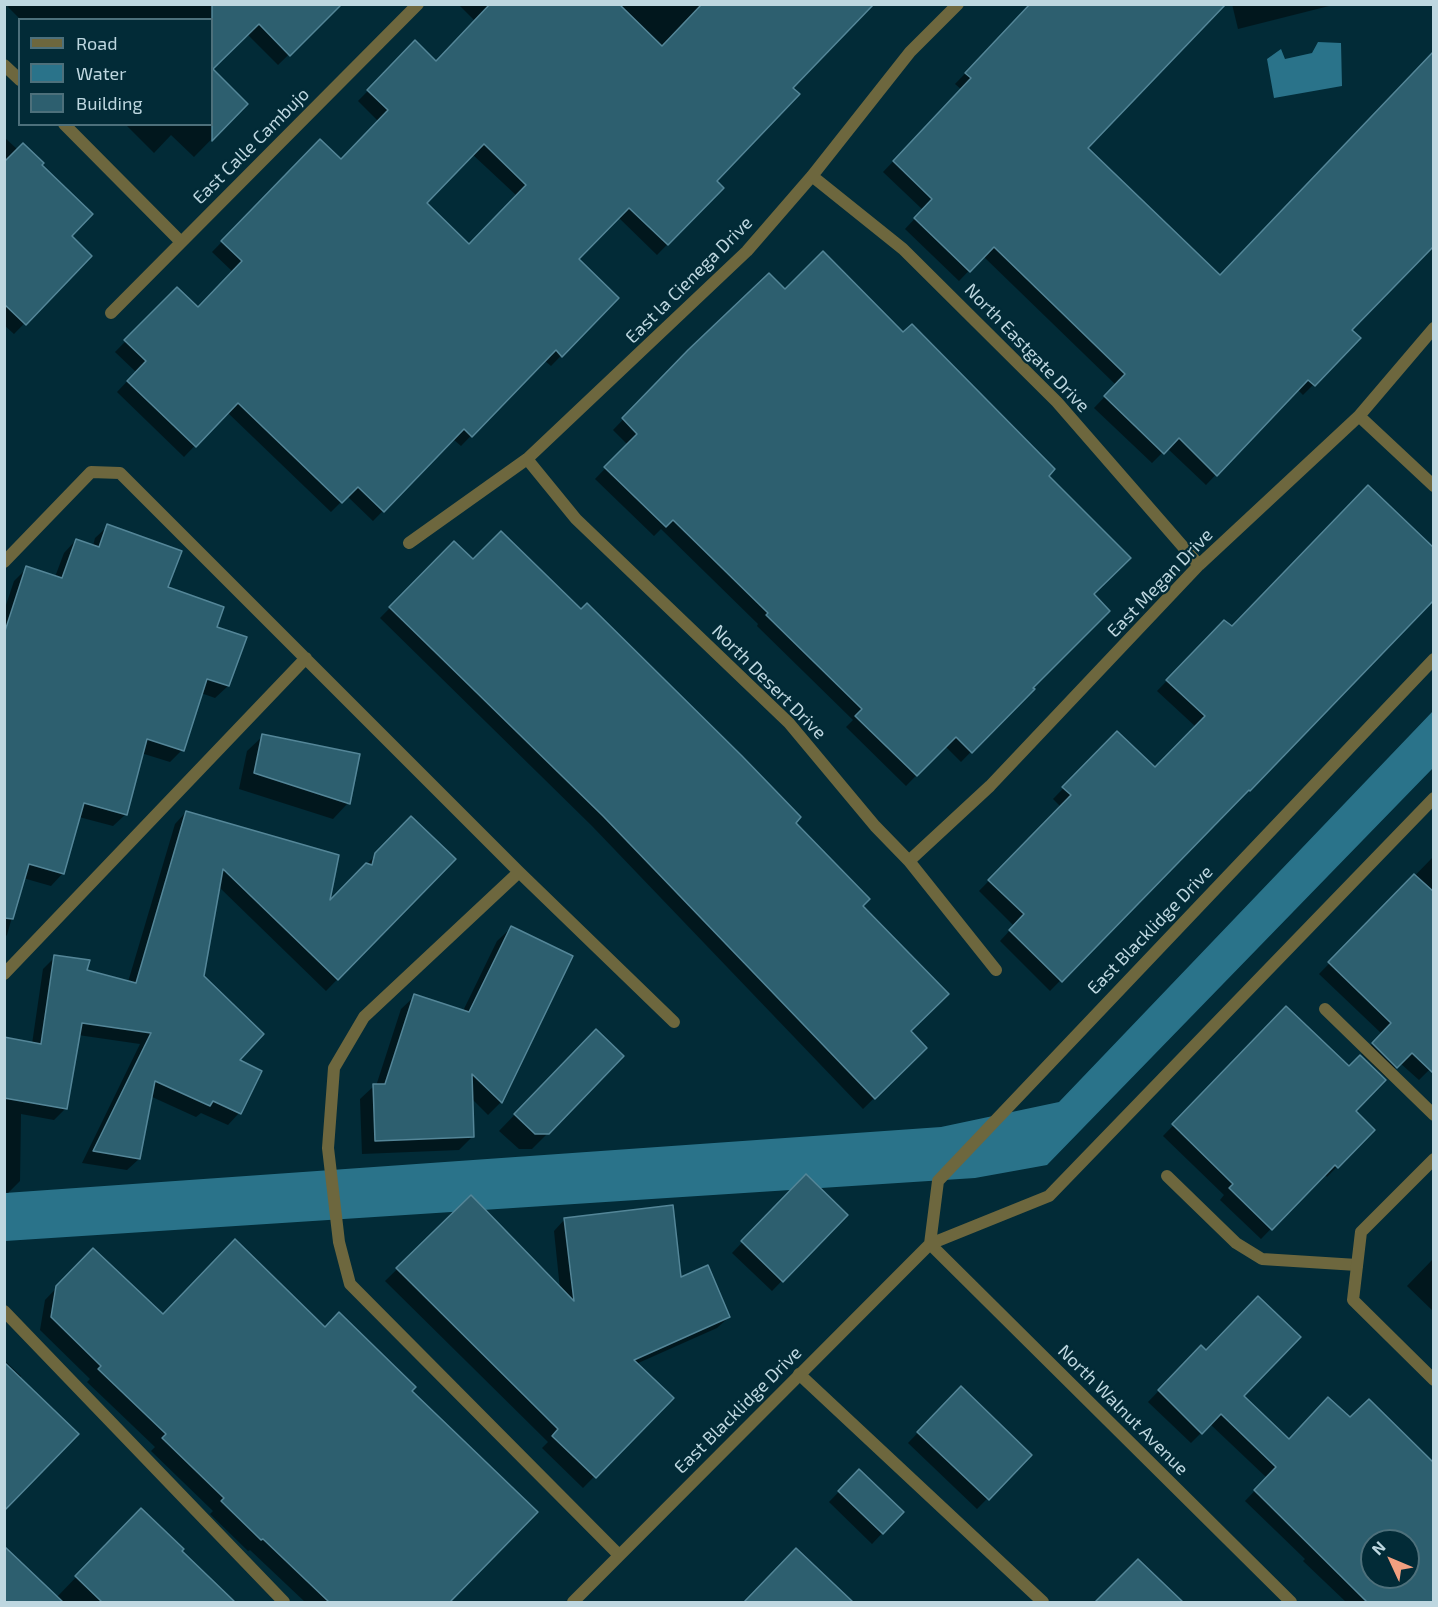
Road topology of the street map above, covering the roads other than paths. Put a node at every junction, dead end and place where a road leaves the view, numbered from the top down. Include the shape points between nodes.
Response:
1 (418, 4) edge
2 (958, 4) edge
3 (4, 65) edge
4 (18, 78) edge
5 (66, 126) edge
6 (812, 176) junction
7 (181, 242) junction
8 (111, 313) dead end
9 (1434, 328) edge
10 (1359, 416) junction
11 (527, 459) junction
12 (1434, 486) edge
13 (409, 543) dead end
14 (4, 562) edge
15 (1199, 565) junction
16 (306, 658) junction
17 (1434, 659) edge
18 (1434, 798) edge
19 (909, 861) junction
20 (519, 872) junction
21 (996, 970) dead end
22 (4, 974) edge
23 (1325, 1009) dead end
24 (674, 1022) dead end
25 (1434, 1115) edge
26 (1434, 1159) edge
27 (1167, 1176) dead end
28 (930, 1244) junction
29 (1357, 1265) junction
30 (4, 1311) edge
31 (800, 1374) junction
32 (1434, 1380) edge
33 (619, 1555) junction
34 (284, 1602) edge
35 (573, 1602) edge
36 (1043, 1602) edge
37 (1291, 1602) edge

1 - 7 street, East Calle Cambujo
2 - 6 street, East la Cienega Drive via 910,51
3 - 4 street
5 - 7 street
6 - 11 street, East la Cienega Drive via 747,251
6 - 15 street, North Eastgate Drive via 903,249 1057,402
7 - 8 street, East Calle Cambujo
9 - 10 street, East Megan Drive
10 - 12 street
10 - 15 street, East Megan Drive
11 - 13 street, East la Cienega Drive
11 - 19 street, North Desert Drive via 576,519 789,723
14 - 16 street via 92,472 120,473
15 - 19 street, East Megan Drive via 990,786
16 - 20 street
16 - 22 street
17 - 28 street, East Blacklidge Drive via 938,1181
18 - 28 street, East Blacklidge Drive via 1049,1196
19 - 21 street, North Desert Drive
20 - 24 street
20 - 33 street via 364,1017 334,1068 328,1148 339,1242 350,1284
23 - 25 street
26 - 29 street via 1361,1232
27 - 29 street via 1236,1243 1262,1259
28 - 31 street, East Blacklidge Drive
28 - 37 street, North Walnut Avenue
29 - 32 street via 1353,1300
30 - 34 street
31 - 33 street, East Blacklidge Drive
31 - 36 street
33 - 35 street, East Blacklidge Drive

